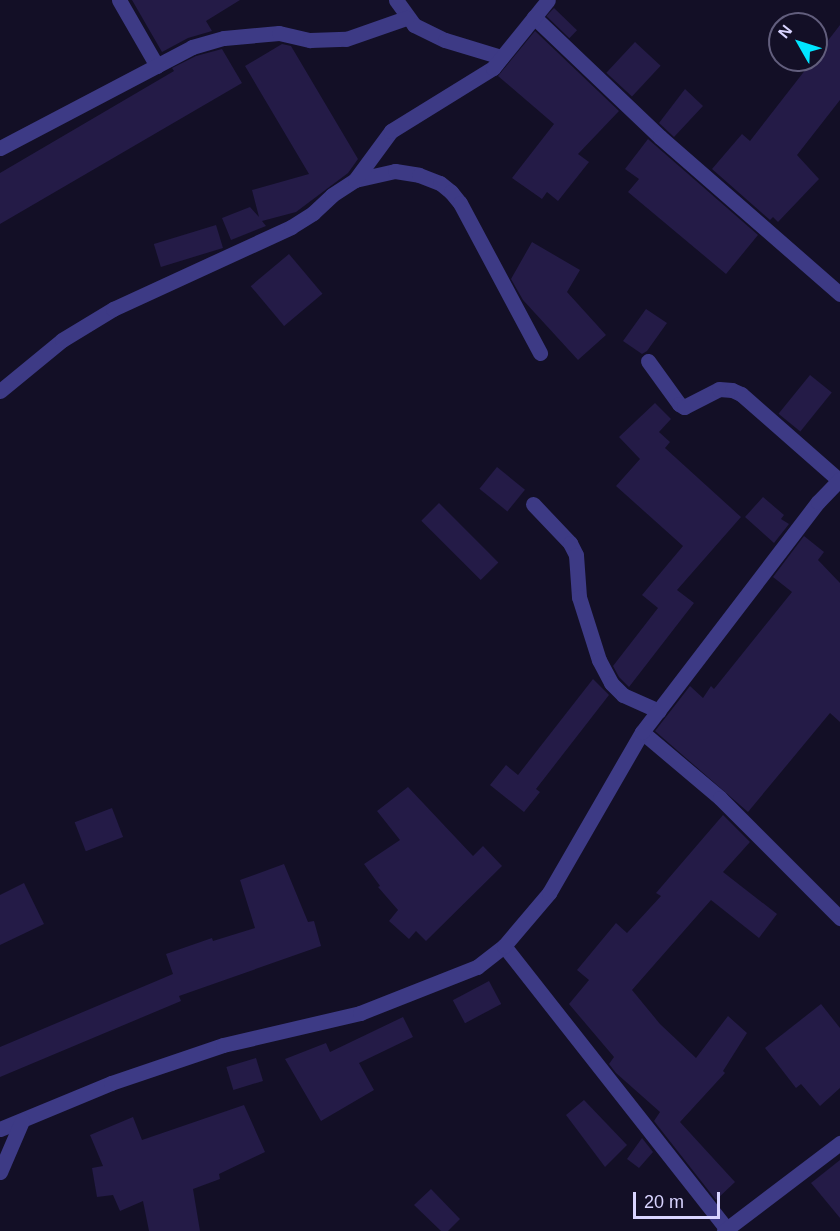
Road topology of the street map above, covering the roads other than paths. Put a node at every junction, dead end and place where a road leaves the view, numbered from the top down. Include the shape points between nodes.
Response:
1 (120, 0) edge
2 (396, 0) edge
3 (548, 0) edge
4 (534, 17) junction
5 (406, 18) junction
6 (501, 57) junction
7 (157, 66) junction
8 (0, 148) edge
9 (355, 180) junction
10 (840, 294) edge
11 (540, 353) dead end
12 (648, 361) dead end
13 (0, 391) edge
14 (839, 480) edge
15 (533, 504) dead end
16 (659, 711) junction
17 (642, 732) junction
18 (840, 918) edge
19 (504, 946) junction
20 (22, 1121) junction
21 (0, 1129) edge
22 (840, 1143) edge
23 (0, 1172) edge
24 (726, 1230) edge

1 - 7 street
2 - 5 street
3 - 4 street
4 - 6 street
4 - 10 street via 660,137
5 - 6 street via 445,40
5 - 7 street via 332,41 279,33 224,38 192,46
6 - 9 street via 471,84 391,131
7 - 8 street
9 - 11 street via 395,171 419,175 451,192
9 - 13 street via 291,227 113,309 62,340
12 - 14 street via 684,407 719,389 741,394
14 - 16 street via 818,502
15 - 16 street via 570,543 576,555 579,597 599,660 611,683 623,695
16 - 17 street
17 - 18 street via 720,798
17 - 19 street via 549,893
19 - 20 street via 477,967 360,1013 223,1045 111,1083
19 - 24 street
20 - 21 street
20 - 23 street
22 - 24 street

